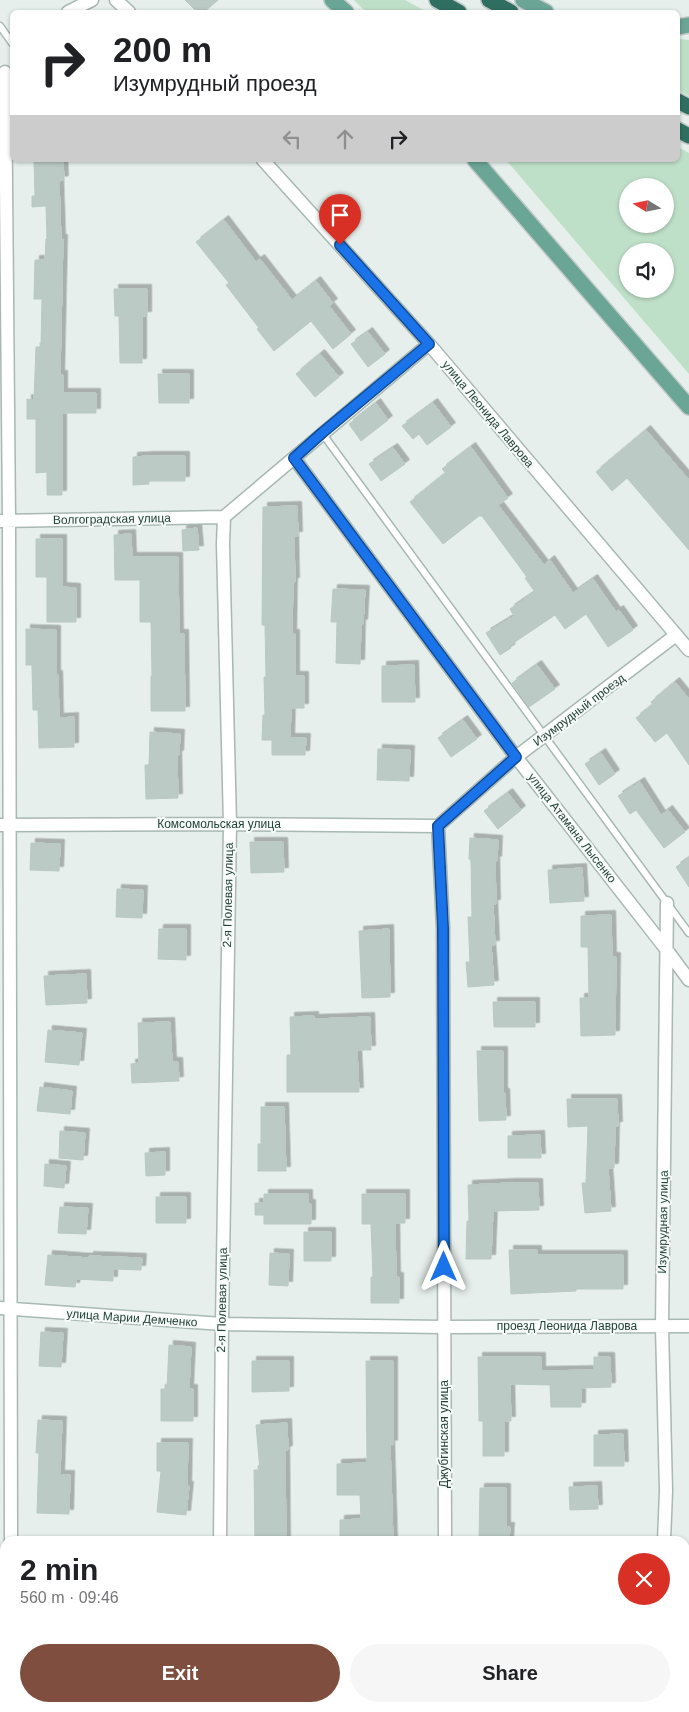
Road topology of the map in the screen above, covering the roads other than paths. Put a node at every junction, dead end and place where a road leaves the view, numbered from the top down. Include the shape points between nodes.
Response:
1 (92, 0) edge
2 (116, 0) edge
3 (332, 0) edge
4 (437, 0) edge
5 (489, 0) edge
6 (523, 0) edge
7 (72, 10) edge
8 (127, 10) edge
9 (344, 10) edge
10 (455, 10) edge
11 (508, 10) edge
12 (542, 10) edge
13 (0, 26) edge
14 (10, 40) edge
15 (6, 69) edge
16 (265, 162) edge
17 (477, 162) edge
18 (429, 344) junction
19 (689, 407) edge
20 (322, 433) junction
21 (294, 458) junction
22 (224, 517) junction
23 (4, 521) edge
24 (676, 635) junction
25 (689, 650) edge
26 (544, 736) junction
27 (516, 757) junction
28 (230, 824) junction
29 (4, 825) edge
30 (438, 826) junction
31 (667, 904) junction
32 (689, 933) edge
33 (666, 948) junction
34 (689, 980) edge
35 (5, 1308) edge
36 (222, 1324) junction
37 (662, 1326) junction
38 (689, 1326) edge
39 (444, 1327) junction
40 (11, 1536) edge
41 (220, 1536) edge
42 (445, 1536) edge
43 (664, 1536) edge

1 - 7 street
2 - 8 street
3 - 9 main road
4 - 10 highway
5 - 11 highway
6 - 12 main road
13 - 14 lane
15 - 23 street
16 - 18 street, улица Леонида Лаврова
17 - 19 main road
18 - 20 street
18 - 24 street, улица Леонида Лаврова
20 - 21 street
20 - 26 lane
21 - 22 street
21 - 27 street, улица Атамана Лысенко
22 - 23 street, Волгоградская улица
22 - 28 street, 2-я Полевая улица
23 - 29 street
24 - 25 street, улица Леонида Лаврова
24 - 26 street, Изумрудный проезд
26 - 27 street, Изумрудный проезд
26 - 31 lane
27 - 30 street, Изумрудный проезд
27 - 33 street, улица Атамана Лысенко
28 - 29 street, Комсомольская улица
28 - 30 street, Комсомольская улица
28 - 36 street, 2-я Полевая улица
29 - 35 street
30 - 39 street, Джубгинская улица via 443,928
31 - 32 lane
31 - 33 street, Изумрудная улица
33 - 34 street, улица Атамана Лысенко
33 - 37 street, Изумрудная улица
35 - 36 street, улица Марии Демченко
35 - 40 street
36 - 39 street, улица Марии Демченко
36 - 41 street, 2-я Полевая улица
37 - 38 street, проезд Леонида Лаврова
37 - 39 street, проезд Леонида Лаврова
37 - 43 street, Изумрудная улица
39 - 42 street, Джубгинская улица

